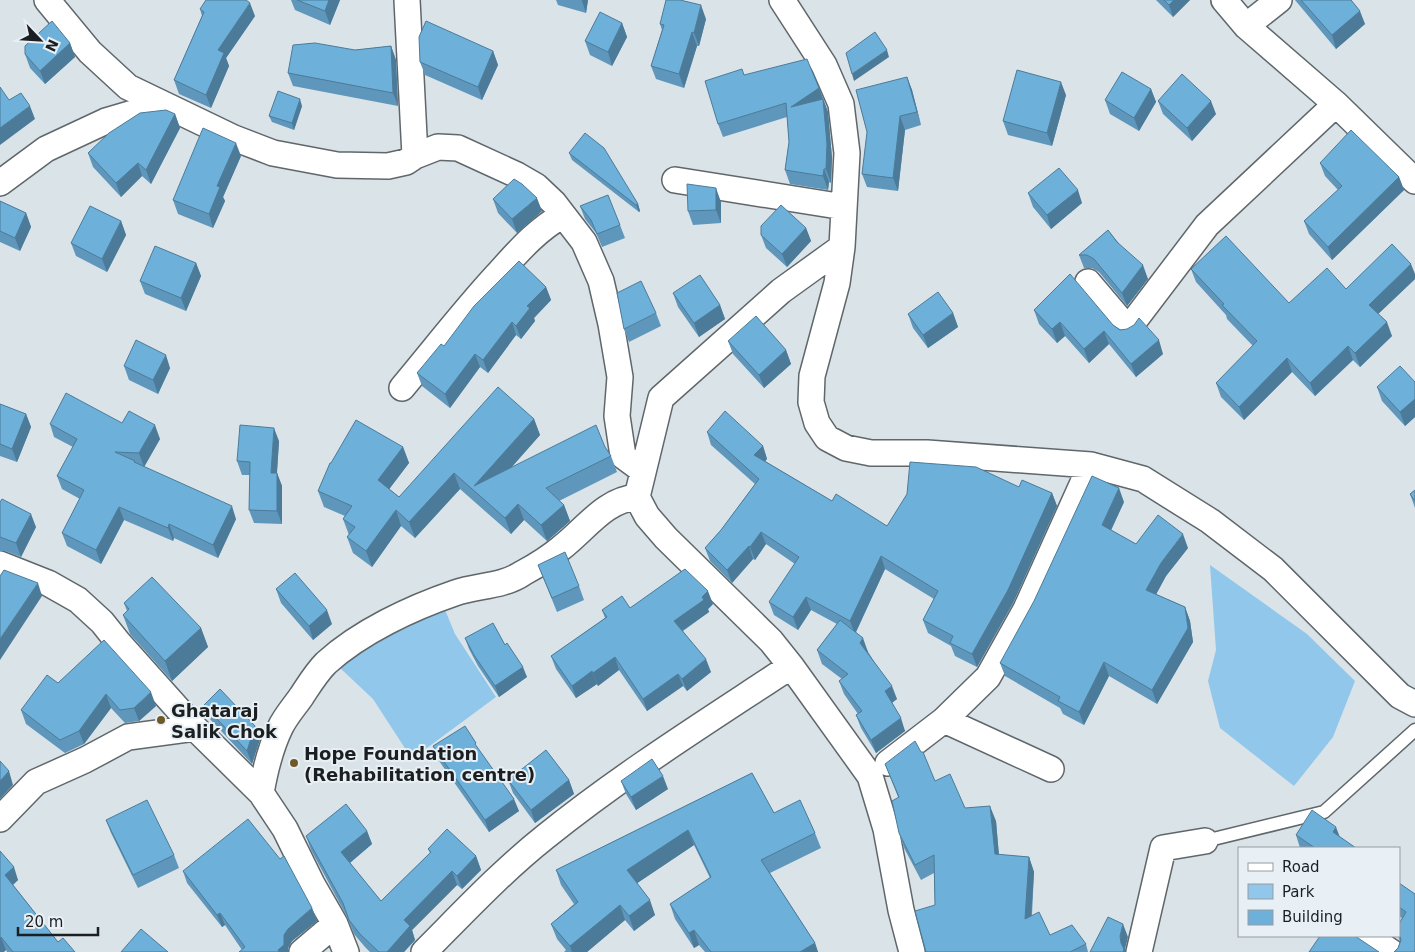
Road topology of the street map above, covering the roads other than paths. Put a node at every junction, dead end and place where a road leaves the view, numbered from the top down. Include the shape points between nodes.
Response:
1 (47, 0) edge
2 (406, 0) edge
3 (1224, 0) edge
4 (1279, 0) edge
5 (779, 2) edge
6 (1246, 26) junction
7 (1336, 104) junction
8 (171, 109) junction
9 (415, 156) junction
10 (675, 180) dead end
11 (1415, 181) edge
12 (0, 183) edge
13 (844, 207) junction
14 (564, 215) junction
15 (842, 247) junction
16 (1088, 282) dead end
17 (402, 388) dead end
18 (1091, 464) junction
19 (642, 470) junction
20 (637, 497) junction
21 (2, 570) edge
22 (791, 666) junction
23 (1415, 704) edge
24 (944, 720) junction
25 (195, 728) junction
26 (1415, 730) edge
27 (1051, 769) dead end
28 (870, 776) junction
29 (261, 793) junction
30 (0, 819) edge
31 (1205, 841) joint
32 (335, 924) junction
33 (1369, 937) edge
34 (906, 949) edge
35 (302, 952) edge
36 (346, 952) edge
37 (424, 952) edge
38 (1139, 952) edge
39 (1392, 952) edge

1 - 8 street via 90,52 128,87
2 - 9 street
3 - 6 street
4 - 6 street
5 - 13 street via 824,65 841,104 848,153
6 - 7 street
7 - 11 street
7 - 16 street via 1207,225 1128,329
8 - 9 street via 272,153 337,164 388,166 406,162
8 - 12 street via 140,111 106,121 46,149
9 - 14 street via 438,147 458,148 536,186
10 - 13 street
13 - 15 street
14 - 17 street via 545,226 517,253 470,304
14 - 19 street via 584,242 601,281 620,377 617,416 623,456
15 - 18 street via 837,283 812,376 811,402 817,423 827,438 846,448 871,453
15 - 19 street via 781,292 661,398
18 - 23 street via 1143,479 1210,521 1273,570 1400,696
18 - 24 street via 1026,609 988,677
19 - 20 street
20 - 22 street via 647,516 666,538 771,641
20 - 29 street via 624,498 602,511 560,549 521,575 498,584 454,593 398,616 356,640 326,664 281,727 265,768
21 - 25 street via 48,583 78,600 102,622
22 - 28 street
22 - 37 street via 602,793 544,838 499,877
24 - 27 street
24 - 28 street
25 - 29 street
25 - 30 street via 128,737 36,782
26 - 31 lane via 1324,812
28 - 34 street via 886,829
29 - 32 street via 285,829
31 - 38 street via 1162,848
32 - 35 street
32 - 36 street
33 - 39 street

